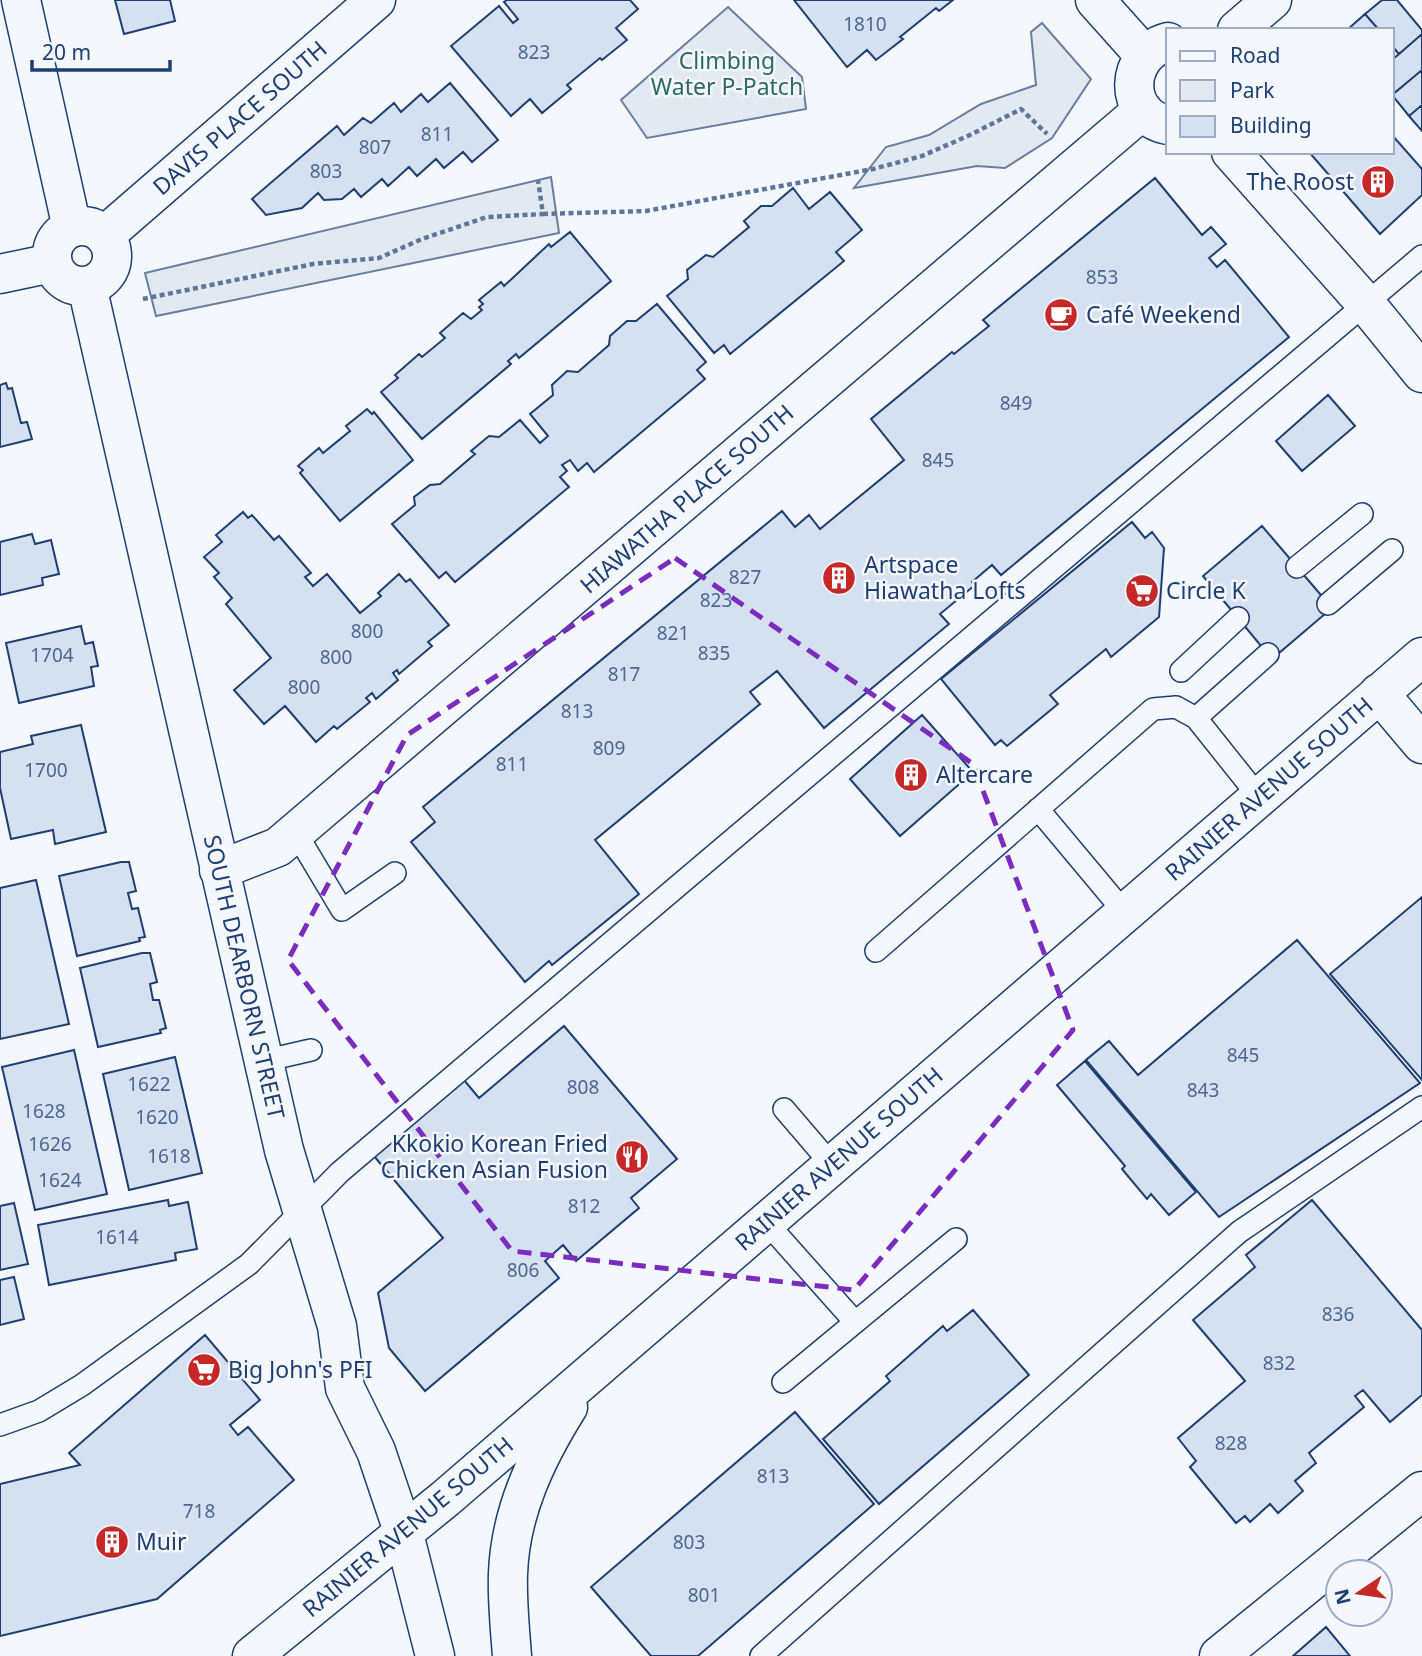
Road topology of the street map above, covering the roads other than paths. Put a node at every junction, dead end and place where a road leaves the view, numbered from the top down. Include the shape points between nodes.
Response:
1 (20, 0) edge
2 (376, 0) edge
3 (1095, 0) edge
4 (1272, 0) edge
5 (1239, 28) edge
6 (1158, 48) edge
7 (1156, 117) edge
8 (1233, 154) edge
9 (88, 232) junction
10 (1422, 256) edge
11 (52, 263) junction
12 (0, 274) edge
13 (87, 286) junction
14 (1366, 304) junction
15 (1422, 373) edge
16 (1362, 514) dead end
17 (1392, 550) dead end
18 (1297, 567) dead end
19 (1328, 604) dead end
20 (1238, 618) dead end
21 (1268, 653) dead end
22 (1422, 657) edge
23 (1181, 670) dead end
24 (1379, 694) junction
25 (1196, 718) junction
26 (1422, 744) edge
27 (1259, 797) junction
28 (1038, 809) junction
29 (296, 833) junction
30 (219, 870) junction
31 (395, 873) dead end
32 (1125, 913) junction
33 (876, 951) dead end
34 (311, 1050) dead end
35 (264, 1061) junction
36 (1422, 1107) edge
37 (784, 1110) dead end
38 (832, 1165) junction
39 (303, 1211) junction
40 (766, 1222) junction
41 (956, 1239) dead end
42 (855, 1322) junction
43 (588, 1376) junction
44 (783, 1382) dead end
45 (0, 1425) edge
46 (1422, 1491) edge
47 (404, 1534) junction
48 (252, 1656) edge
49 (435, 1656) edge
50 (512, 1656) edge
51 (761, 1656) edge
52 (1219, 1656) edge

1 - 9 street
2 - 9 street, DAVIS PLACE SOUTH
3 - 6 street via 1137,47
4 - 5 street
6 - 7 street via 1138,64 1134,78 1135,92
7 - 29 street, HIAWATHA PLACE SOUTH
8 - 14 street
9 - 11 street via 59,236
9 - 13 street via 112,253 102,280
10 - 14 lane
11 - 12 street
11 - 13 street via 65,282
13 - 30 street, SOUTH DEARBORN STREET
14 - 15 street
14 - 39 lane via 340,1172
16 - 18 lane
17 - 19 lane
20 - 23 lane
21 - 25 lane
22 - 24 street, RAINIER AVENUE SOUTH
24 - 26 street
24 - 27 street, RAINIER AVENUE SOUTH
25 - 27 lane
25 - 28 lane via 1177,707 1153,709
27 - 32 street, RAINIER AVENUE SOUTH
28 - 32 lane
28 - 33 lane
29 - 30 street, HIAWATHA PLACE SOUTH via 278,848
29 - 31 lane via 342,910
30 - 35 street, SOUTH DEARBORN STREET
32 - 38 street, RAINIER AVENUE SOUTH
34 - 35 lane
35 - 39 street, SOUTH DEARBORN STREET
36 - 51 lane via 1238,1231
37 - 38 lane
38 - 40 street, RAINIER AVENUE SOUTH
39 - 45 lane via 249,1264 82,1385 39,1411
39 - 47 street, SOUTH DEARBORN STREET via 337,1326 345,1388 376,1451
40 - 42 lane
40 - 43 street, RAINIER AVENUE SOUTH
41 - 42 lane
42 - 44 lane
43 - 47 street, RAINIER AVENUE SOUTH
43 - 50 street via 544,1446 515,1521 508,1571
46 - 52 street
47 - 48 street, RAINIER AVENUE SOUTH
47 - 49 street, SOUTH DEARBORN STREET

